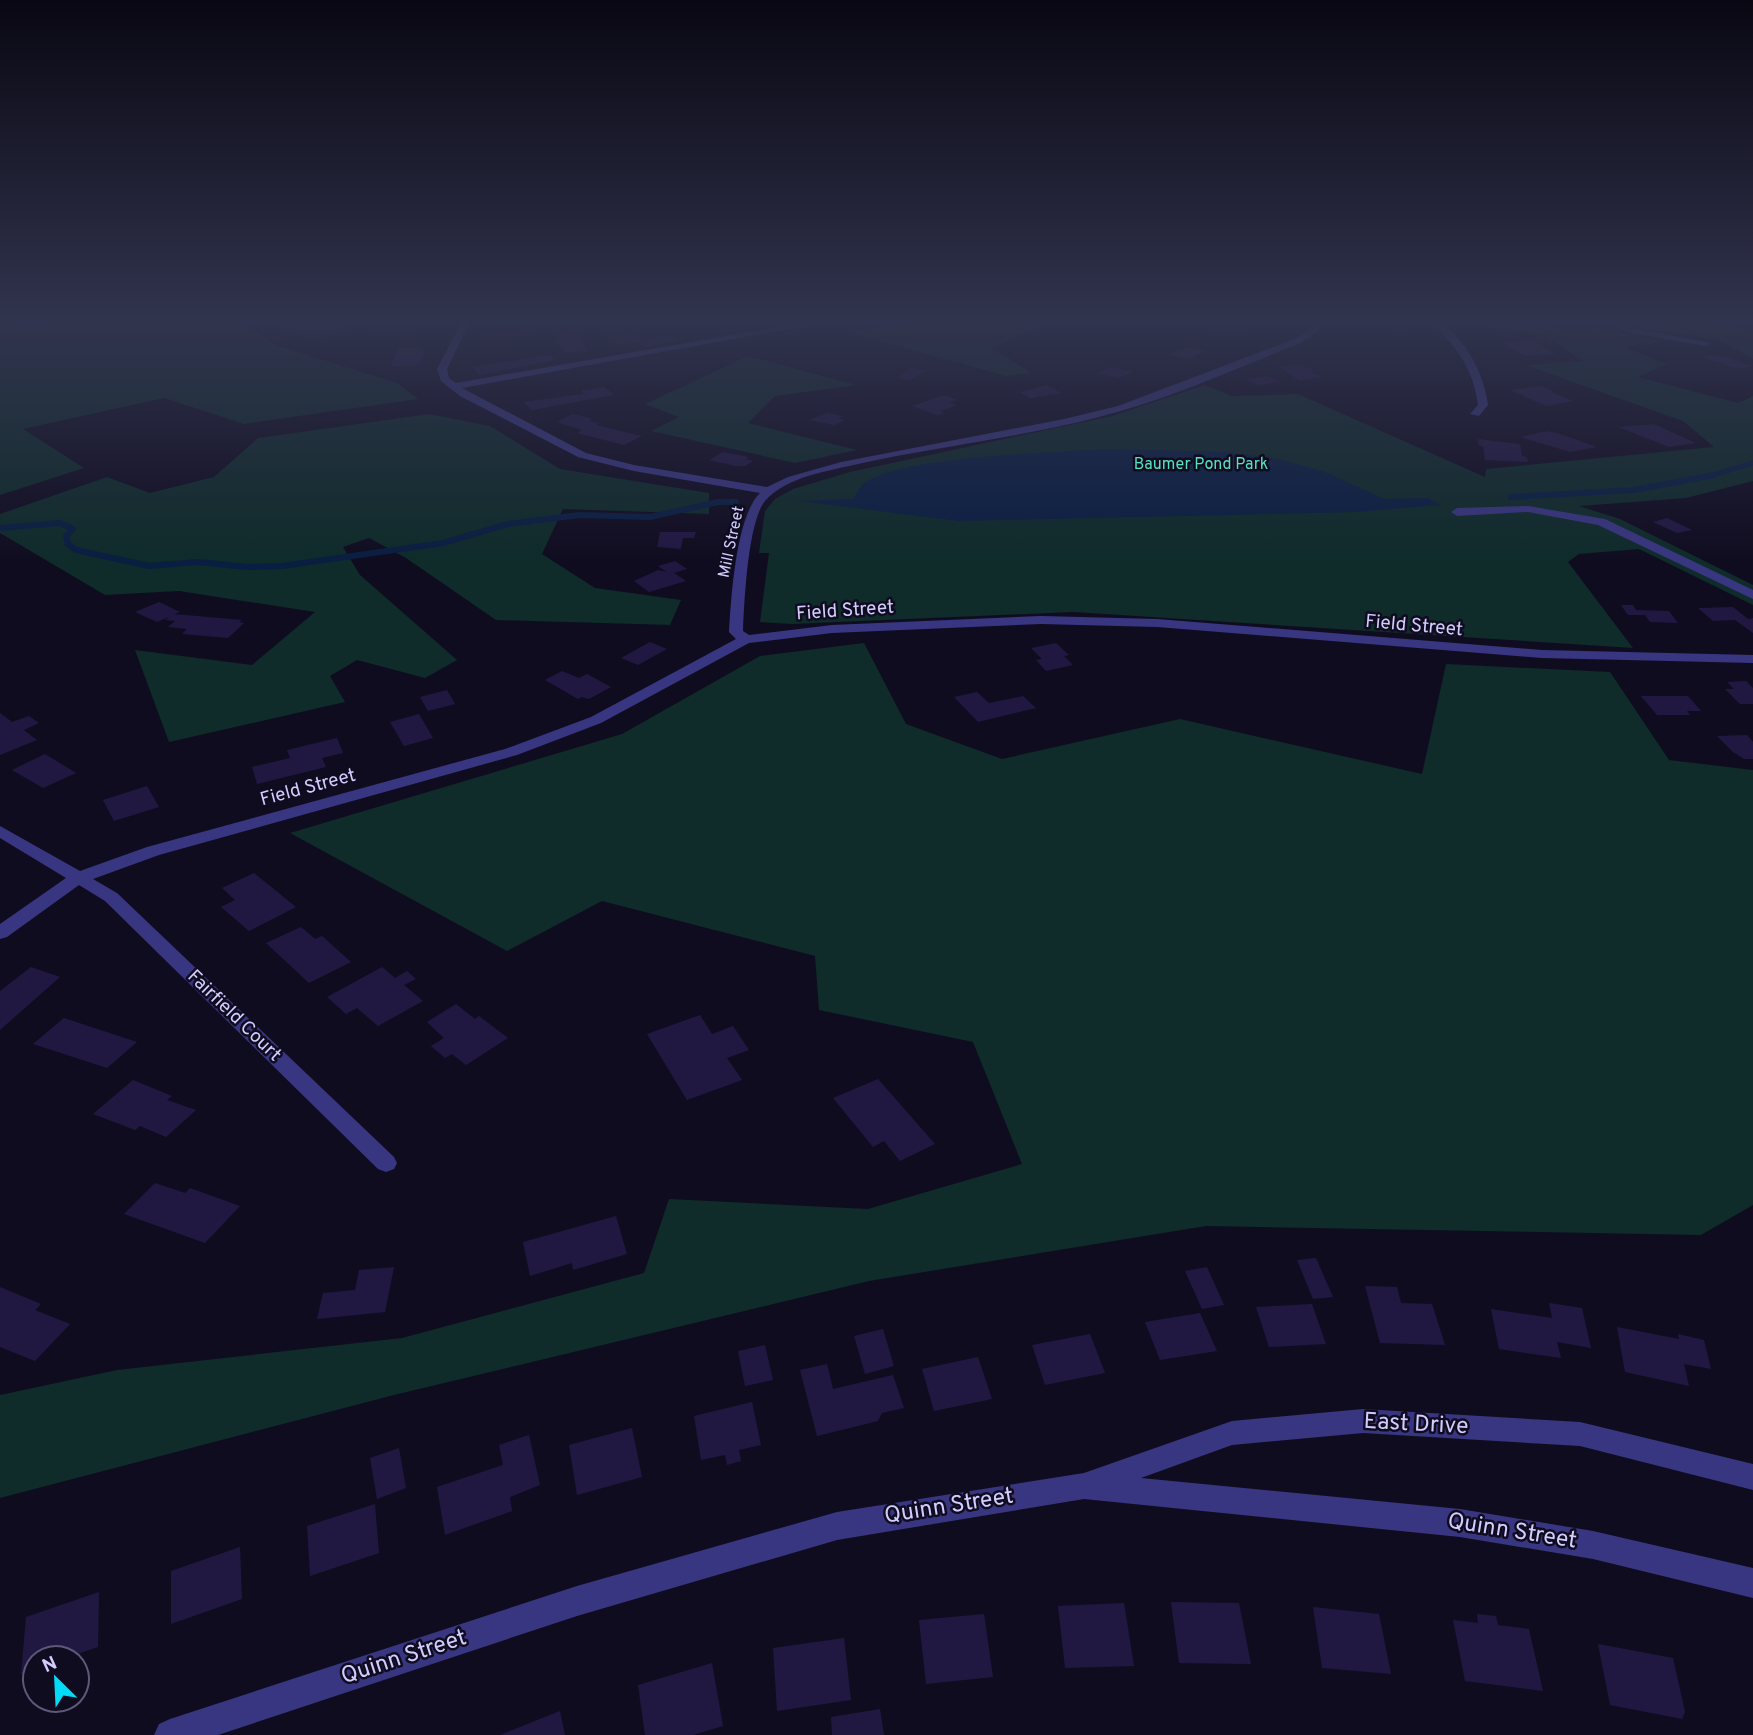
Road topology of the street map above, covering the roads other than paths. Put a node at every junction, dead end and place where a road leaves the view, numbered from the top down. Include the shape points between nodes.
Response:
1 (475, 400) edge
2 (1146, 400) edge
3 (1482, 400) edge
4 (1475, 414) dead end
5 (769, 491) junction
6 (1457, 512) dead end
7 (1753, 595) edge
8 (746, 639) junction
9 (1753, 659) edge
10 (0, 831) edge
11 (76, 879) junction
12 (0, 933) edge
13 (386, 1163) dead end
14 (1753, 1477) edge
15 (1084, 1486) junction
16 (1753, 1583) edge
17 (170, 1735) edge

1 - 5 street via 582,455
2 - 5 street, Mill Street via 1040,427 867,458
3 - 4 street
5 - 8 street, Mill Street via 758,499 751,516 739,579 736,632
6 - 7 street via 1528,509 1601,522
8 - 9 street, Field Street via 832,629 1054,620 1157,622 1529,653
8 - 11 street, Field Street via 596,720 511,752 153,851
10 - 11 street, Fairfield Court
11 - 12 street, Field Street
11 - 13 street, Fairfield Court via 111,897
14 - 15 street, East Drive via 1580,1434 1363,1421 1232,1433
15 - 16 street, Quinn Street via 1460,1523 1593,1545
15 - 17 street, Quinn Street via 837,1526 578,1601

